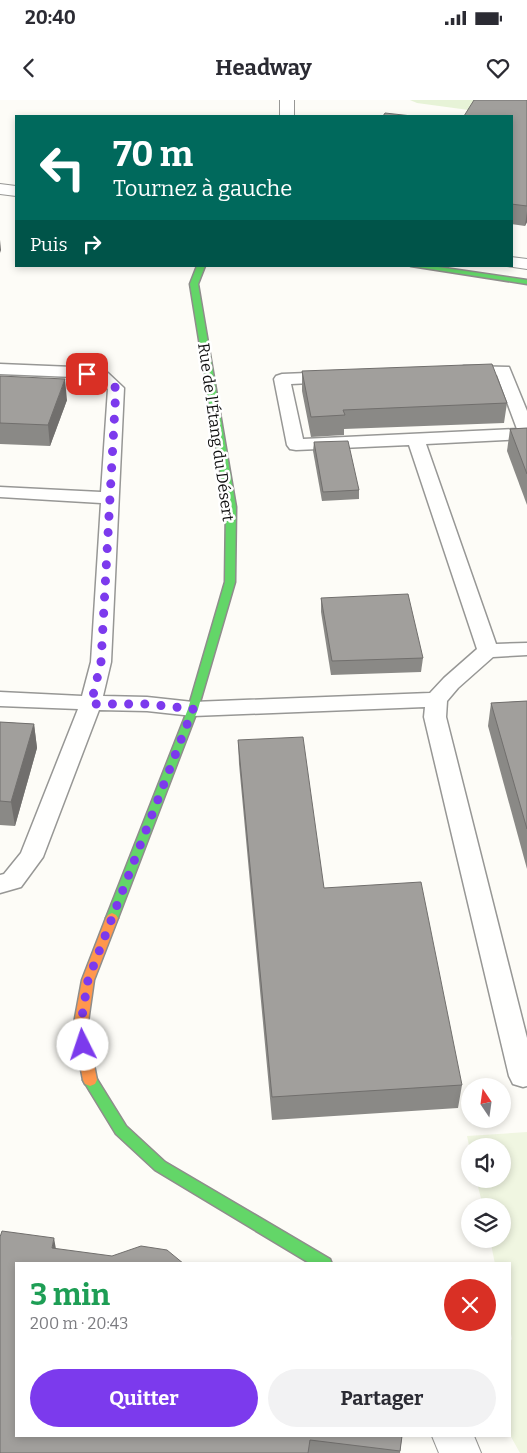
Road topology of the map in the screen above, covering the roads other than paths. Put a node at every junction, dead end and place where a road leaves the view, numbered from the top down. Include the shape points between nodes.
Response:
1 (287, 100) edge
2 (287, 115) edge
3 (0, 189) edge
4 (15, 192) edge
5 (513, 262) edge
6 (527, 264) edge
7 (201, 267) edge
8 (421, 267) edge
9 (527, 282) edge
10 (0, 369) edge
11 (445, 372) edge
12 (349, 376) edge
13 (527, 434) edge
14 (416, 440) junction
15 (0, 492) edge
16 (109, 498) junction
17 (527, 649) edge
18 (488, 651) junction
19 (0, 698) edge
20 (436, 700) junction
21 (91, 704) junction
22 (193, 709) junction
23 (0, 884) edge
24 (523, 1076) dead end
25 (322, 1262) edge
26 (453, 1437) edge
27 (461, 1453) edge

1 - 2 street
3 - 4 street
5 - 6 street
7 - 22 street, Rue de l'Étang du Désert via 194,284 231,507 230,582
8 - 9 street
10 - 16 lane via 102,376 116,388
11 - 13 lane via 503,370
12 - 14 lane via 282,379 296,445
13 - 14 lane
14 - 18 lane
15 - 16 lane
16 - 21 lane via 101,662
17 - 18 lane
18 - 20 lane
19 - 21 lane
20 - 22 lane
20 - 24 lane via 435,717
21 - 22 lane via 147,704
21 - 23 lane via 31,857 12,881
22 - 25 street, Rue de l'Étang du Désert via 88,980 80,1029 89,1078 121,1130 160,1166
26 - 27 street

